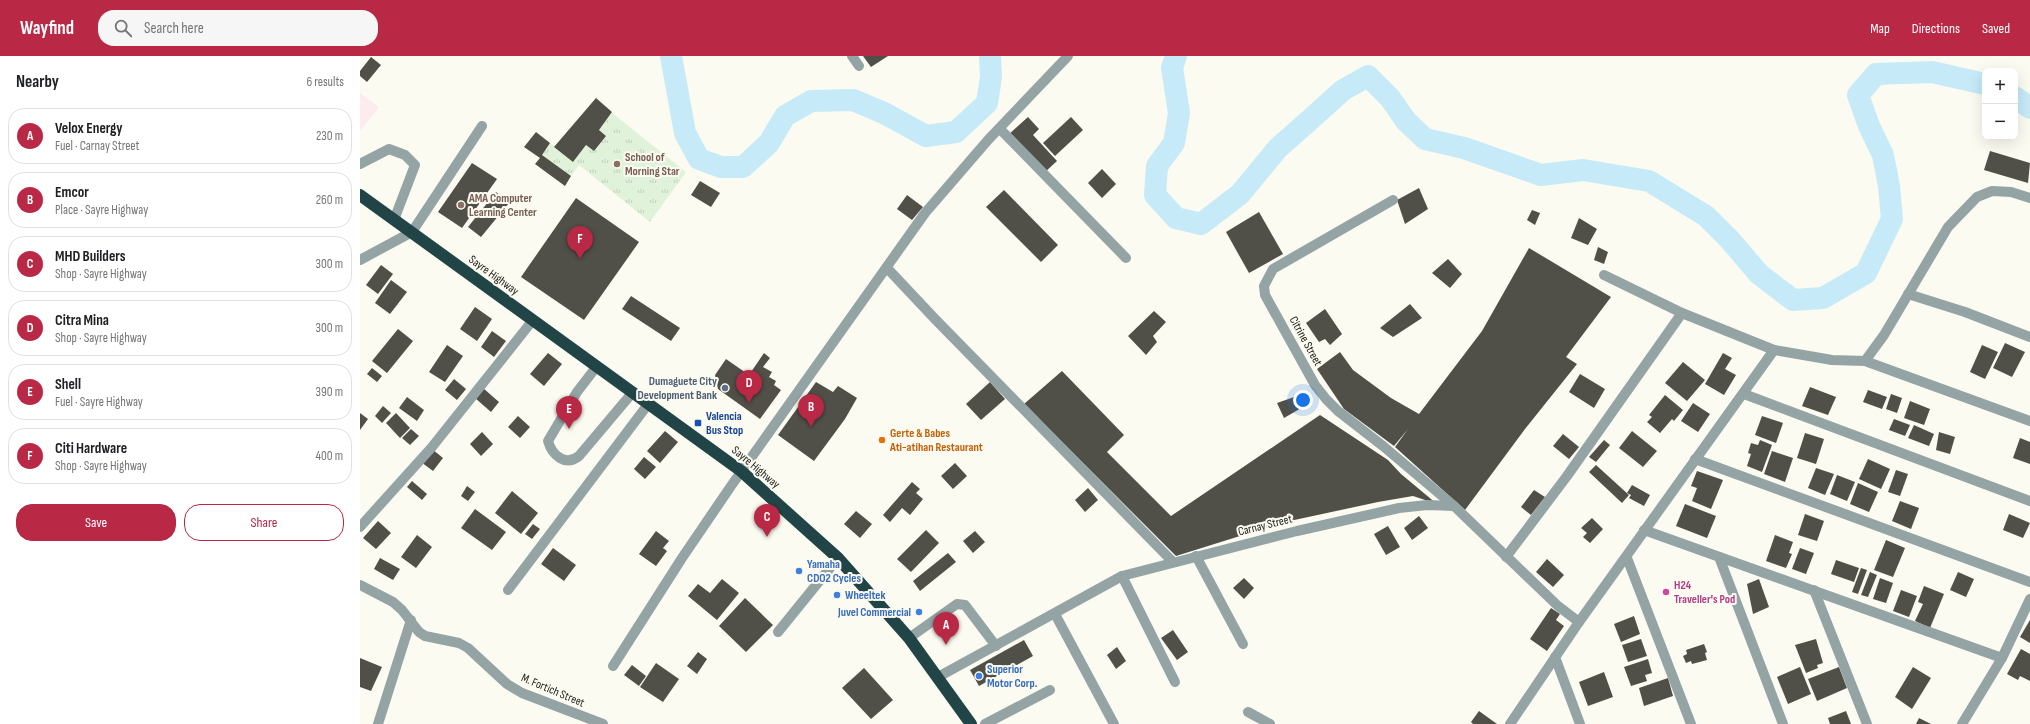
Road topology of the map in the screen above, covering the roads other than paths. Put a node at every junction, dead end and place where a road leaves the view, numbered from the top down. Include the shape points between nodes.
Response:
1 (852, 56) edge
2 (1068, 56) edge
3 (859, 66) dead end
4 (482, 126) dead end
5 (1000, 129) junction
6 (360, 164) edge
7 (360, 195) edge
8 (2030, 198) edge
9 (1393, 200) dead end
10 (394, 220) junction
11 (412, 232) junction
12 (1126, 258) dead end
13 (360, 260) edge
14 (887, 268) junction
15 (1604, 275) dead end
16 (1908, 294) junction
17 (1682, 313) junction
18 (533, 320) junction
19 (2030, 337) edge
20 (1774, 350) junction
21 (1865, 361) junction
22 (597, 366) junction
23 (633, 392) junction
24 (1744, 394) junction
25 (649, 404) junction
26 (2030, 421) edge
27 (1695, 459) junction
28 (741, 471) junction
29 (2030, 501) edge
30 (1454, 506) junction
31 (360, 527) edge
32 (1644, 530) junction
33 (1196, 556) junction
34 (1506, 557) junction
35 (1719, 557) junction
36 (838, 558) junction
37 (1627, 558) junction
38 (1173, 562) junction
39 (1122, 576) junction
40 (2030, 582) edge
41 (360, 585) edge
42 (508, 590) dead end
43 (1814, 590) junction
44 (2030, 599) edge
45 (1055, 614) junction
46 (411, 620) junction
47 (1579, 622) junction
48 (778, 632) dead end
49 (909, 638) junction
50 (1243, 644) dead end
51 (996, 646) junction
52 (1555, 657) junction
53 (2002, 658) junction
54 (613, 666) dead end
55 (938, 677) junction
56 (1175, 682) dead end
57 (1050, 690) dead end
58 (1248, 712) dead end
59 (378, 724) edge
60 (603, 724) edge
61 (971, 724) edge
62 (985, 724) edge
63 (1114, 724) edge
64 (1270, 724) edge
65 (1510, 724) edge
66 (1580, 724) edge
67 (1691, 724) edge
68 (1783, 724) edge
69 (1867, 724) edge
70 (1962, 724) edge

1 - 3 street
2 - 5 street
4 - 11 street
5 - 12 street
5 - 14 street via 925,213
6 - 10 street via 389,149 405,155 415,165
7 - 10 highway, Sayre Highway
8 - 16 street via 2011,192 1992,191 1977,197 1948,227
9 - 30 street, Citrine Street via 1273,269 1264,286 1265,295 1315,385 1326,399
10 - 11 highway, Sayre Highway
11 - 13 street
11 - 18 highway, Sayre Highway
14 - 28 street
14 - 38 street
15 - 17 street
16 - 19 street
16 - 21 street
17 - 20 street
17 - 34 street via 1567,476
18 - 22 highway, Sayre Highway
18 - 31 street via 432,447
20 - 21 street via 1832,360
20 - 24 street
21 - 26 street
22 - 23 highway, Sayre Highway
22 - 23 street via 577,392 548,441 551,451 572,462
23 - 25 highway, Sayre Highway
24 - 27 street
24 - 29 street
25 - 28 highway, Sayre Highway
25 - 42 street
27 - 32 street
27 - 40 street
28 - 36 highway, Sayre Highway
28 - 54 street
30 - 33 street, Carnay Street via 1399,508 1297,530
30 - 34 street
32 - 35 street
32 - 37 street
33 - 38 street, Carnay Street
33 - 50 street
34 - 47 street via 1558,606
35 - 43 street
35 - 68 street
36 - 48 street
36 - 49 highway, Sayre Highway
37 - 47 street
37 - 67 street
38 - 39 street, Carnay Street
39 - 45 street, Carnay Street
39 - 56 street
41 - 46 street, M. Fortich Street via 393,602
43 - 53 street
43 - 69 street
44 - 53 street
45 - 51 street, Carnay Street
45 - 63 street
46 - 59 street
46 - 60 street, M. Fortich Street via 419,632 429,638 453,641 468,648 507,684 522,693
47 - 52 street
49 - 51 street via 957,604 965,605
49 - 55 highway, Sayre Highway
51 - 55 street, Carnay Street
52 - 65 street
52 - 66 street
53 - 70 street
55 - 61 highway, Sayre Highway
57 - 62 street
58 - 64 street

